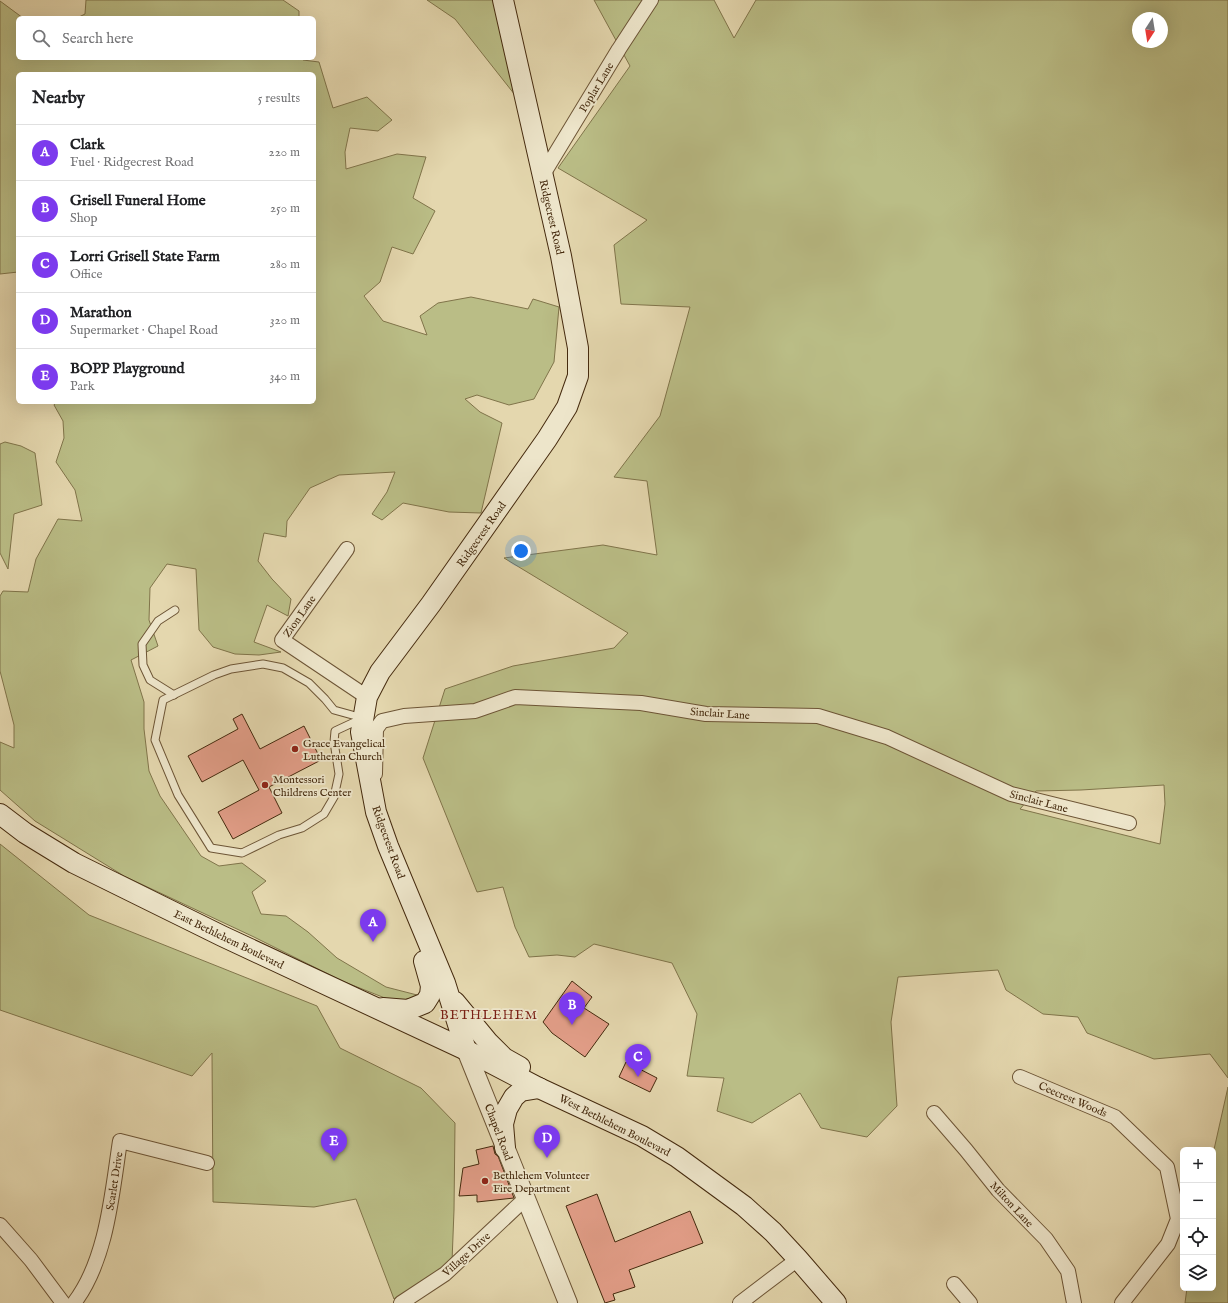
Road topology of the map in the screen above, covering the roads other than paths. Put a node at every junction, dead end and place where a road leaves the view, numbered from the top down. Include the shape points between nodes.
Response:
1 (503, 0) edge
2 (651, 0) edge
3 (542, 176) junction
4 (347, 549) dead end
5 (175, 610) dead end
6 (174, 695) junction
7 (366, 697) junction
8 (363, 718) junction
9 (375, 806) junction
10 (0, 814) edge
11 (1129, 823) dead end
12 (410, 897) junction
13 (449, 994) junction
14 (373, 1007) junction
15 (466, 1050) junction
16 (1020, 1077) dead end
17 (539, 1088) junction
18 (934, 1113) dead end
19 (607, 1119) junction
20 (505, 1148) junction
21 (207, 1163) dead end
22 (525, 1199) junction
23 (0, 1225) edge
24 (798, 1258) junction
25 (954, 1284) dead end
26 (64, 1303) edge
27 (74, 1303) edge
28 (401, 1303) edge
29 (568, 1303) edge
30 (740, 1303) edge
31 (836, 1303) edge
32 (970, 1303) edge
33 (1074, 1303) edge
34 (1122, 1303) edge

1 - 3 main road, Ridgecrest Road
2 - 3 street, Poplar Lane
3 - 7 main road, Ridgecrest Road via 578,348 578,376 566,408 547,439 380,672
4 - 7 street, Zion Lane via 282,640
5 - 6 lane via 158,621 142,644 143,665 150,680
6 - 8 lane via 231,669 263,664 283,668 309,683 334,710
6 - 8 lane via 163,700 155,740 178,795 211,848 242,853 279,835 302,828 324,814 334,798 339,774 334,742 335,731
7 - 8 main road, Ridgecrest Road
8 - 9 main road, Ridgecrest Road via 361,732
9 - 11 street, Sinclair Lane via 376,729 382,721 404,716 475,711 515,698 641,703 706,714 818,716 887,738 1011,794
9 - 12 main road, Ridgecrest Road via 388,846
10 - 14 main road, East Bethlehem Boulevard via 25,833 74,863
12 - 13 main road, Ridgecrest Road
12 - 14 main road via 410,913 431,986 430,995 425,1003 408,1010
13 - 15 main road, Ridgecrest Road
13 - 19 main road via 504,1058 569,1094
14 - 15 main road, East Bethlehem Boulevard
15 - 17 main road, West Bethlehem Boulevard
15 - 20 street, Chapel Road
16 - 34 street, Ceecrest Woods via 1115,1117 1167,1167 1178,1219 1168,1244
17 - 19 main road, West Bethlehem Boulevard
17 - 20 main road via 521,1091 514,1097 503,1124
18 - 33 street, Milton Lane via 998,1190 1046,1240 1068,1270
19 - 24 main road, West Bethlehem Boulevard via 642,1136 683,1161 744,1206
20 - 22 street, Chapel Road
21 - 27 street, Scarlet Drive via 120,1141 111,1201 98,1258 84,1291
22 - 28 street, Village Drive via 445,1274
22 - 29 street, Chapel Road
23 - 26 street
24 - 30 street
24 - 31 main road, West Bethlehem Boulevard
25 - 32 street

